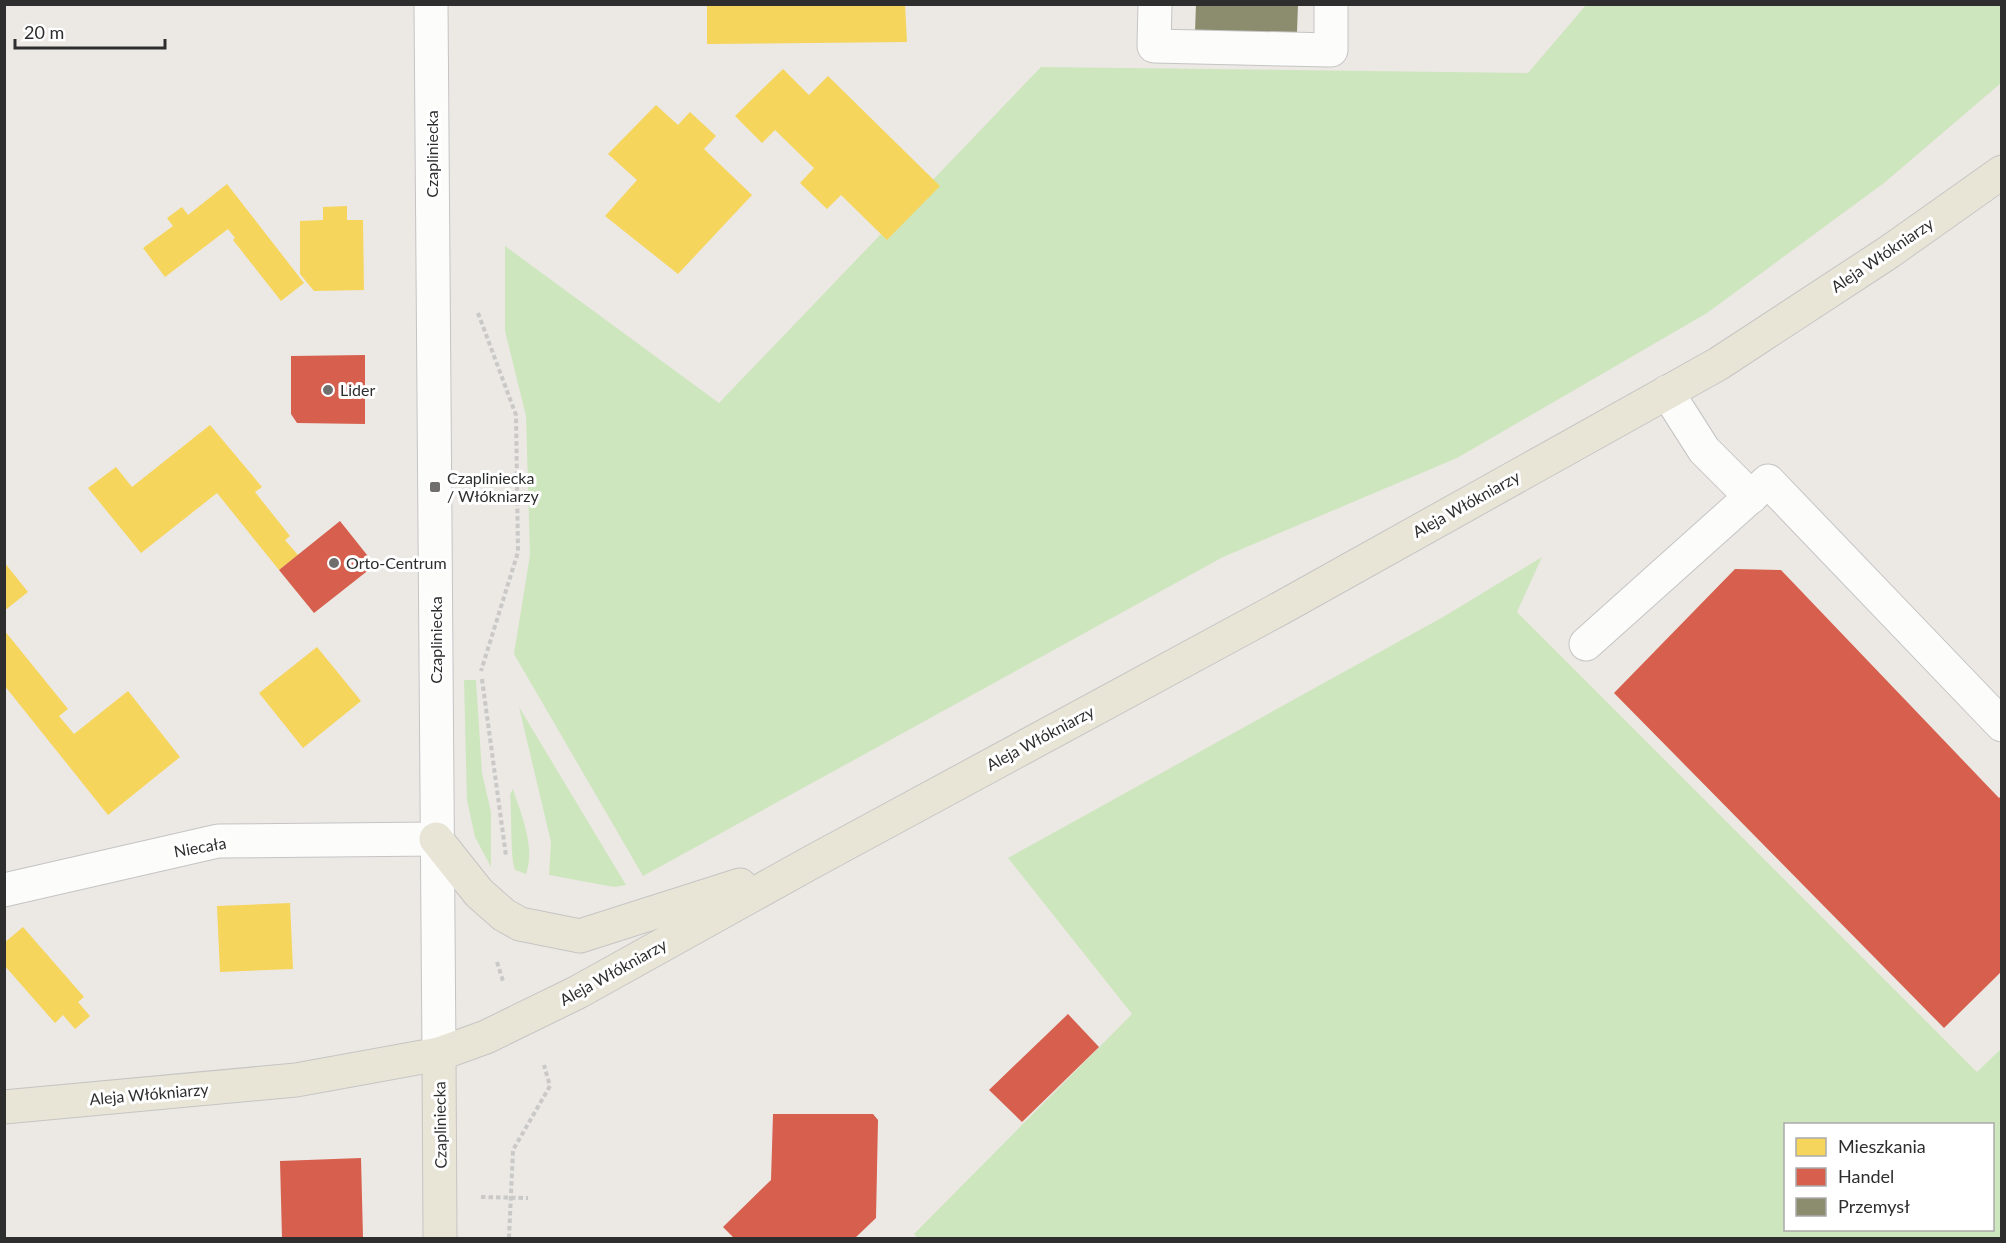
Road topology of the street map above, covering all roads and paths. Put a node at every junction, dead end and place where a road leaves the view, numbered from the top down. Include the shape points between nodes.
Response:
1 (431, 4) edge
2 (1155, 4) edge
3 (1331, 4) edge
4 (2001, 172) edge
5 (476, 310) dead end
6 (1667, 392) junction
7 (1751, 497) junction
8 (1586, 645) dead end
9 (2001, 725) edge
10 (436, 839) junction
11 (507, 863) dead end
12 (810, 863) junction
13 (4, 890) edge
14 (439, 1054) junction
15 (544, 1065) dead end
16 (4, 1107) edge
17 (440, 1239) edge
18 (509, 1239) edge

1 - 10 street, Czapliniecka
2 - 3 street via 1154,46 1331,50
4 - 6 main road, Aleja Włókniarzy via 1718,364
5 - 11 path via 516,415 518,552 481,671
6 - 7 street via 1704,450
6 - 12 main road, Aleja Włókniarzy via 1281,608
7 - 8 street
7 - 9 street via 1768,481
10 - 12 main road via 479,893 504,915 520,924 580,936
10 - 13 street, Niecała via 218,841
10 - 14 street, Czapliniecka
12 - 14 main road, Aleja Włókniarzy via 578,992 486,1037
14 - 16 main road, Aleja Włókniarzy via 296,1080
14 - 17 main road, Czapliniecka
15 - 18 path via 550,1086 513,1150

